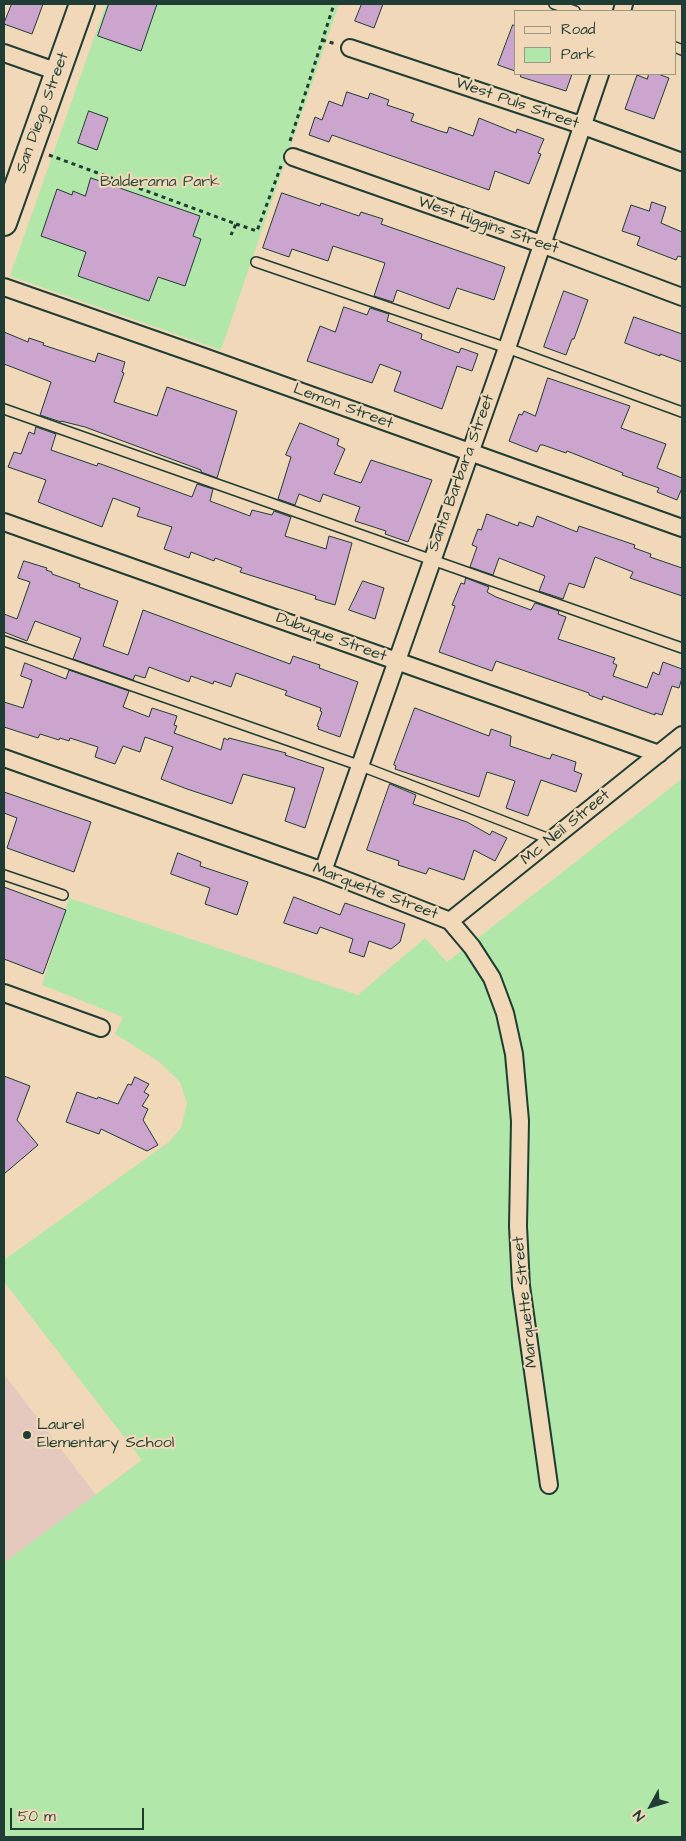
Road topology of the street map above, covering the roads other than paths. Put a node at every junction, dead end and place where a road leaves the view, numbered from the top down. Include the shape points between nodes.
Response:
1 (82, 4) edge
2 (554, 4) edge
3 (571, 10) edge
4 (350, 48) dead end
5 (4, 53) edge
6 (58, 72) junction
7 (600, 75) edge
8 (581, 125) junction
9 (288, 155) road end
10 (682, 162) edge
11 (4, 223) edge
12 (541, 244) junction
13 (256, 262) dead end
14 (4, 287) edge
15 (682, 297) edge
16 (507, 348) junction
17 (4, 409) edge
18 (682, 412) edge
19 (469, 452) junction
20 (4, 522) edge
21 (682, 528) edge
22 (432, 560) junction
23 (4, 641) edge
24 (682, 648) edge
25 (396, 661) junction
26 (682, 734) edge
27 (658, 754) junction
28 (4, 758) edge
29 (361, 766) junction
30 (552, 840) junction
31 (323, 871) junction
32 (4, 875) edge
33 (63, 895) dead end
34 (450, 921) junction
35 (4, 993) edge
36 (101, 1028) dead end
37 (549, 1485) dead end

1 - 6 street, San Diego Street
2 - 3 lane
4 - 8 street, West Puls Street
5 - 6 street
6 - 11 street, San Diego Street via 30,148 15,178
7 - 8 street, Santa Barbara Street
8 - 10 street, West Puls Street
8 - 12 street, Santa Barbara Street
9 - 12 street, West Higgins Street
12 - 15 street, West Higgins Street
12 - 16 street, Santa Barbara Street
13 - 16 lane
14 - 19 street, Lemon Street
16 - 18 lane
16 - 19 street, Santa Barbara Street
17 - 22 lane
19 - 21 street, Lemon Street
19 - 22 street, Santa Barbara Street
20 - 25 street, Dubuque Street
22 - 24 lane
22 - 25 street, Santa Barbara Street
23 - 29 lane
25 - 27 street, Dubuque Street
25 - 29 street, Santa Barbara Street
26 - 27 street, Mc Neil Street
27 - 30 street, Mc Neil Street
28 - 31 street, Marquette Street
29 - 30 lane
29 - 31 street, Santa Barbara Street
30 - 34 street, Mc Neil Street
31 - 34 street, Marquette Street
32 - 33 lane
34 - 37 street, Marquette Street via 492,978 505,1013 514,1054 520,1121 518,1226 521,1286
35 - 36 street

